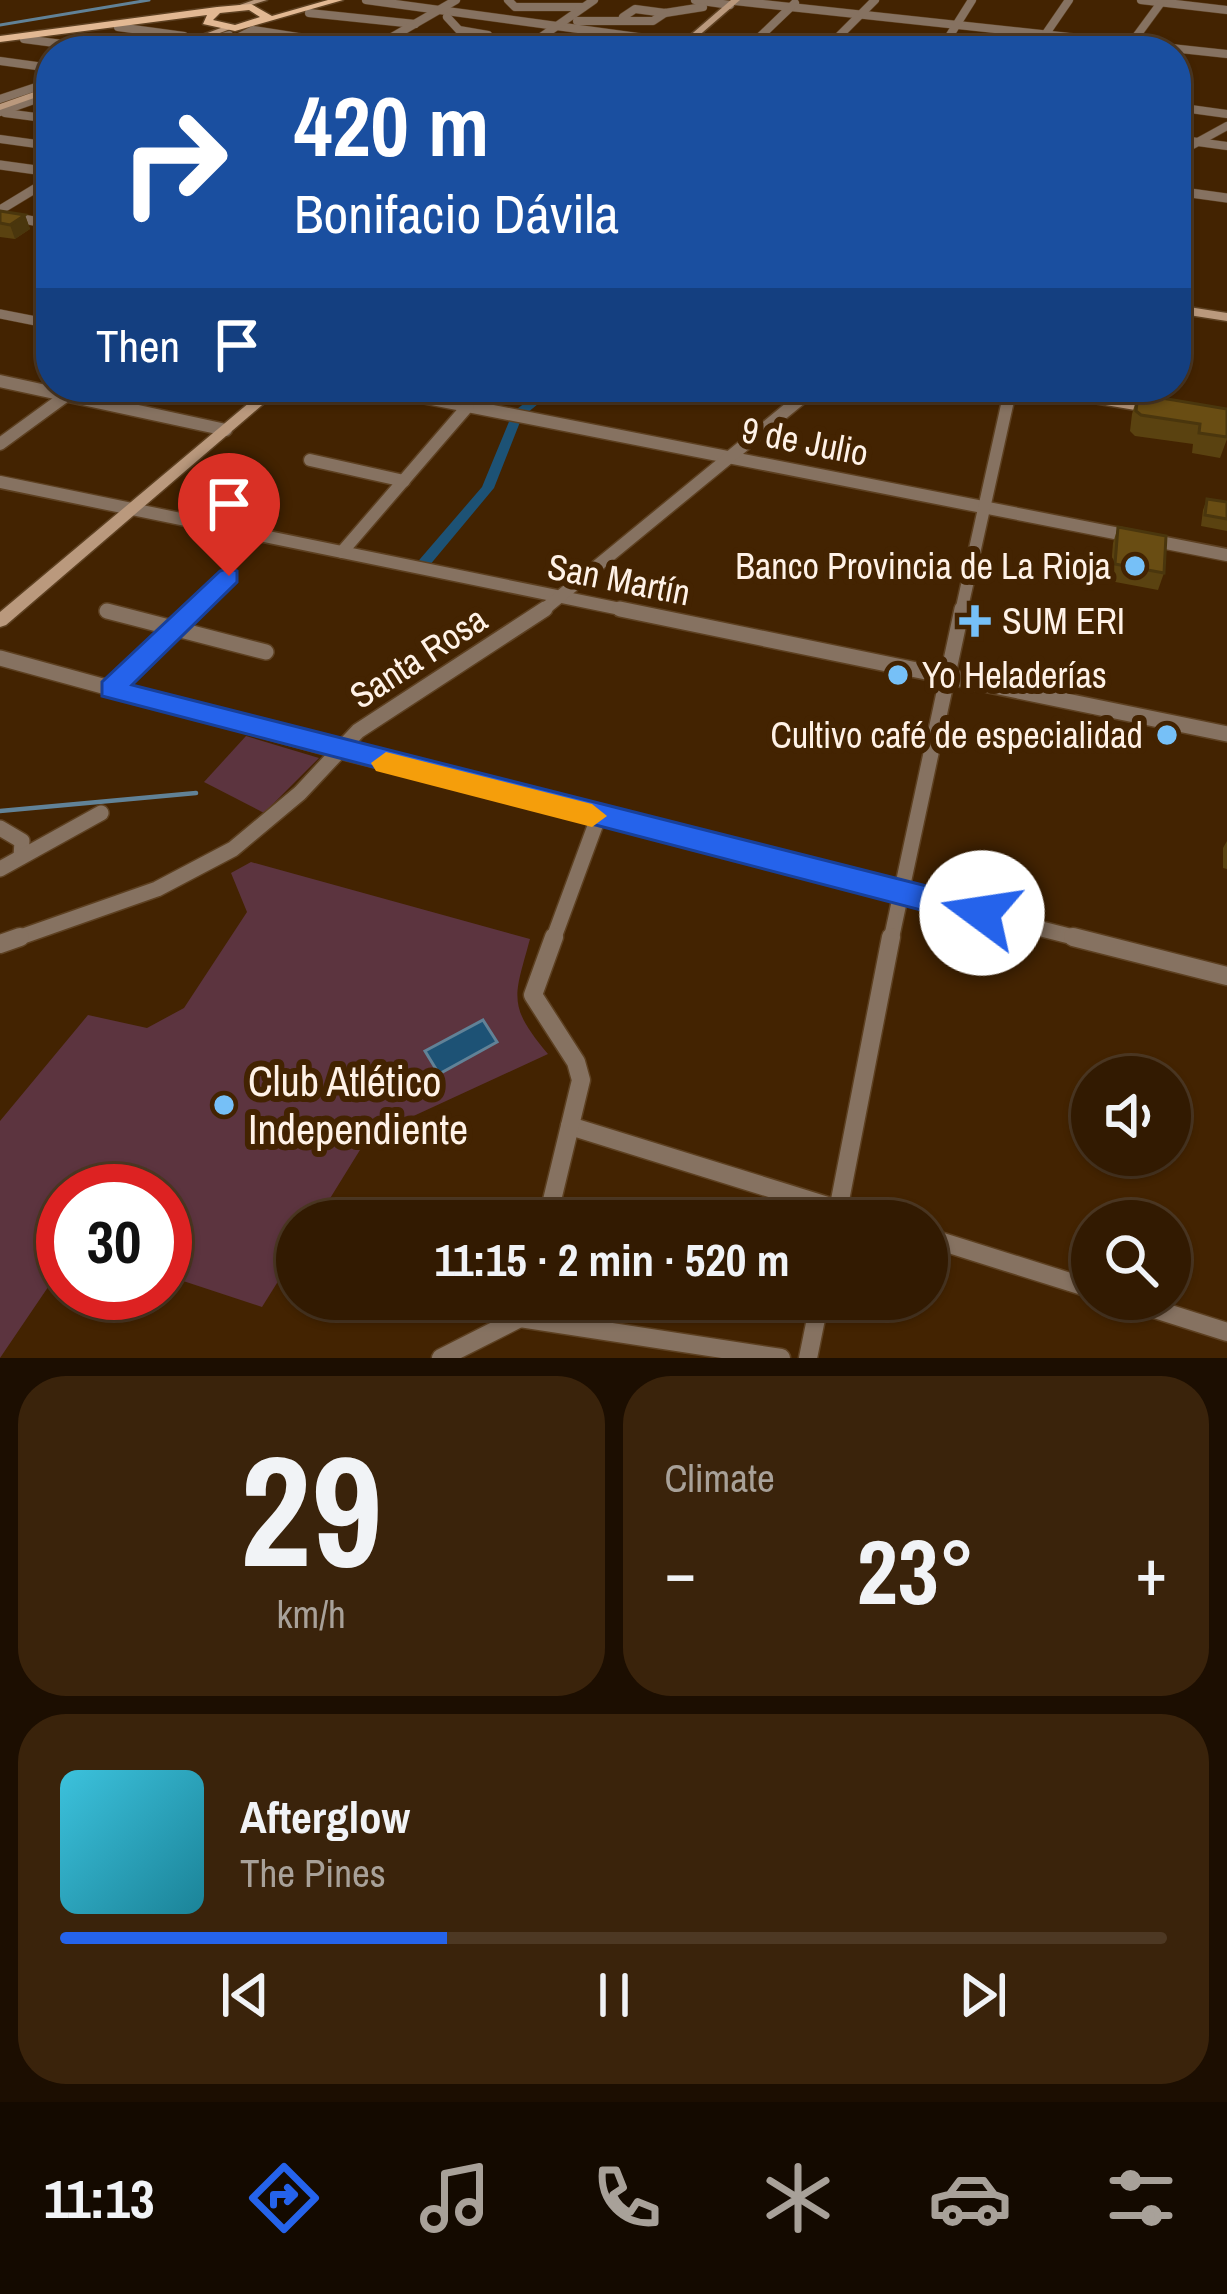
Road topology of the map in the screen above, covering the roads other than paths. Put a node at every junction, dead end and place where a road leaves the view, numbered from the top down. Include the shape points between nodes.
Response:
1 (277, 0) edge
2 (327, 0) edge
3 (338, 0) edge
4 (366, 0) edge
5 (456, 0) edge
6 (508, 0) edge
7 (594, 0) edge
8 (694, 0) edge
9 (875, 0) edge
10 (972, 0) edge
11 (1069, 0) edge
12 (1141, 0) edge
13 (550, 1) edge
14 (1162, 1) edge
15 (734, 2) edge
16 (795, 3) edge
17 (583, 7) junction
18 (704, 8) junction
19 (439, 10) junction
20 (1227, 10) edge
21 (262, 11) edge
22 (310, 13) dead end
23 (472, 14) junction
24 (862, 14) junction
25 (717, 16) junction
26 (447, 17) junction
27 (209, 19) junction
28 (418, 22) junction
29 (562, 23) junction
30 (957, 25) junction
31 (118, 27) junction
32 (459, 30) junction
33 (235, 31) junction
34 (1046, 34) junction
35 (36, 36) edge
36 (40, 36) edge
37 (41, 36) edge
38 (184, 36) edge
39 (195, 36) edge
40 (217, 36) edge
41 (220, 36) edge
42 (229, 36) edge
43 (279, 36) edge
44 (394, 36) edge
45 (449, 36) edge
46 (486, 36) edge
47 (543, 36) edge
48 (626, 36) edge
49 (694, 36) edge
50 (759, 36) edge
51 (839, 36) edge
52 (950, 36) edge
53 (1059, 36) edge
54 (1136, 36) edge
55 (36, 37) edge
56 (24, 38) junction
57 (0, 40) edge
58 (36, 40) edge
59 (1191, 51) edge
60 (1227, 54) edge
61 (0, 61) edge
62 (36, 66) edge
63 (0, 88) edge
64 (36, 91) edge
65 (23, 92) junction
66 (36, 95) edge
67 (0, 106) edge
68 (1191, 109) edge
69 (1227, 114) edge
70 (36, 115) edge
71 (1227, 126) edge
72 (0, 139) edge
73 (1191, 141) edge
74 (1198, 142) junction
75 (36, 144) edge
76 (1191, 146) edge
77 (1227, 146) edge
78 (0, 165) edge
79 (36, 172) edge
80 (36, 186) edge
81 (1191, 193) edge
82 (1227, 197) edge
83 (0, 213) edge
84 (36, 221) edge
85 (1191, 311) edge
86 (1, 315) edge
87 (1227, 317) edge
88 (36, 321) edge
89 (0, 380) edge
90 (36, 385) edge
91 (58, 402) edge
92 (116, 402) edge
93 (259, 402) edge
94 (447, 402) edge
95 (796, 402) edge
96 (1008, 402) edge
97 (1110, 402) edge
98 (467, 406) junction
99 (1181, 414) edge
100 (226, 430) junction
101 (0, 444) edge
102 (727, 456) junction
103 (310, 460) dead end
104 (404, 481) junction
105 (0, 482) edge
106 (984, 507) junction
107 (133, 509) junction
108 (342, 552) junction
109 (1227, 555) edge
110 (229, 576) dead end
111 (563, 598) junction
112 (107, 611) dead end
113 (0, 621) edge
114 (175, 629) junction
115 (266, 652) dead end
116 (0, 658) edge
117 (947, 675) junction
118 (112, 689) junction
119 (1227, 734) edge
120 (340, 751) junction
121 (101, 813) dead end
122 (598, 818) junction
123 (0, 828) edge
124 (21, 857) junction
125 (0, 869) edge
126 (900, 892) junction
127 (0, 944) edge
128 (1227, 976) edge
129 (570, 1126) junction
130 (552, 1200) edge
131 (792, 1200) edge
132 (840, 1200) edge
133 (948, 1244) edge
134 (1071, 1282) edge
135 (503, 1320) edge
136 (585, 1320) edge
137 (816, 1320) edge
138 (1189, 1320) edge
139 (1227, 1332) edge
140 (441, 1358) edge
141 (781, 1358) edge
142 (808, 1358) edge

1 - 21 main road
2 - 21 main road
3 - 21 main road
4 - 19 street
5 - 19 street
6 - 13 street via 515,7
7 - 17 street
8 - 15 street
8 - 18 street
9 - 24 street
10 - 30 street
11 - 34 street
12 - 14 street
13 - 17 street
14 - 20 street
14 - 54 street
15 - 16 street
15 - 25 main road
16 - 24 street
16 - 50 street
17 - 29 street
18 - 25 street
18 - 29 street via 653,21
19 - 23 street
19 - 28 street
21 - 27 main road via 241,7
21 - 33 main road
22 - 28 street
23 - 26 street
23 - 29 street
24 - 30 street
24 - 51 street
25 - 49 main road
26 - 28 street
26 - 32 street
27 - 31 main road
27 - 33 main road
27 - 36 main road
27 - 39 main road
28 - 44 street
29 - 47 street
29 - 48 street
30 - 34 street
30 - 52 street
31 - 37 main road
31 - 38 street
32 - 45 street
32 - 46 street
33 - 40 main road
33 - 41 street
33 - 42 street
33 - 43 street
34 - 53 street
35 - 57 main road
55 - 56 main road
56 - 57 main road
56 - 58 street
59 - 60 street
61 - 62 street
63 - 65 street
64 - 65 street
65 - 67 street
66 - 67 main road
67 - 70 street
68 - 69 street
71 - 74 street
72 - 75 street
73 - 74 street
74 - 76 street
74 - 77 street
78 - 79 street
80 - 83 street
81 - 82 street
83 - 84 street
85 - 87 main road
86 - 88 street
89 - 90 street
91 - 101 street
92 - 100 street
93 - 100 main road
94 - 98 street, 9 de Julio
95 - 102 street, Santa Rosa
96 - 106 street
97 - 99 main road
98 - 102 street, 9 de Julio
98 - 104 street
100 - 107 main road
102 - 106 street, 9 de Julio
102 - 111 street, Santa Rosa
103 - 104 street
104 - 108 street
105 - 107 street, San Martín
106 - 109 street, 9 de Julio
106 - 117 street
107 - 108 street, San Martín
107 - 113 main road
108 - 111 street, San Martín
110 - 114 street
111 - 117 street, San Martín
111 - 120 street, Santa Rosa via 365,726
112 - 114 street
114 - 115 street
114 - 118 street
116 - 118 street
117 - 119 street, San Martín
117 - 126 street
118 - 120 street
120 - 122 street
120 - 127 street, Santa Rosa via 257,832 208,864 114,907
121 - 124 street
122 - 126 street
122 - 129 street via 533,994 580,1070
123 - 124 street via 22,841
124 - 125 street
126 - 128 street
126 - 132 street
129 - 130 street
129 - 131 street
133 - 134 street
135 - 140 street
136 - 141 street
137 - 142 street
138 - 139 street

